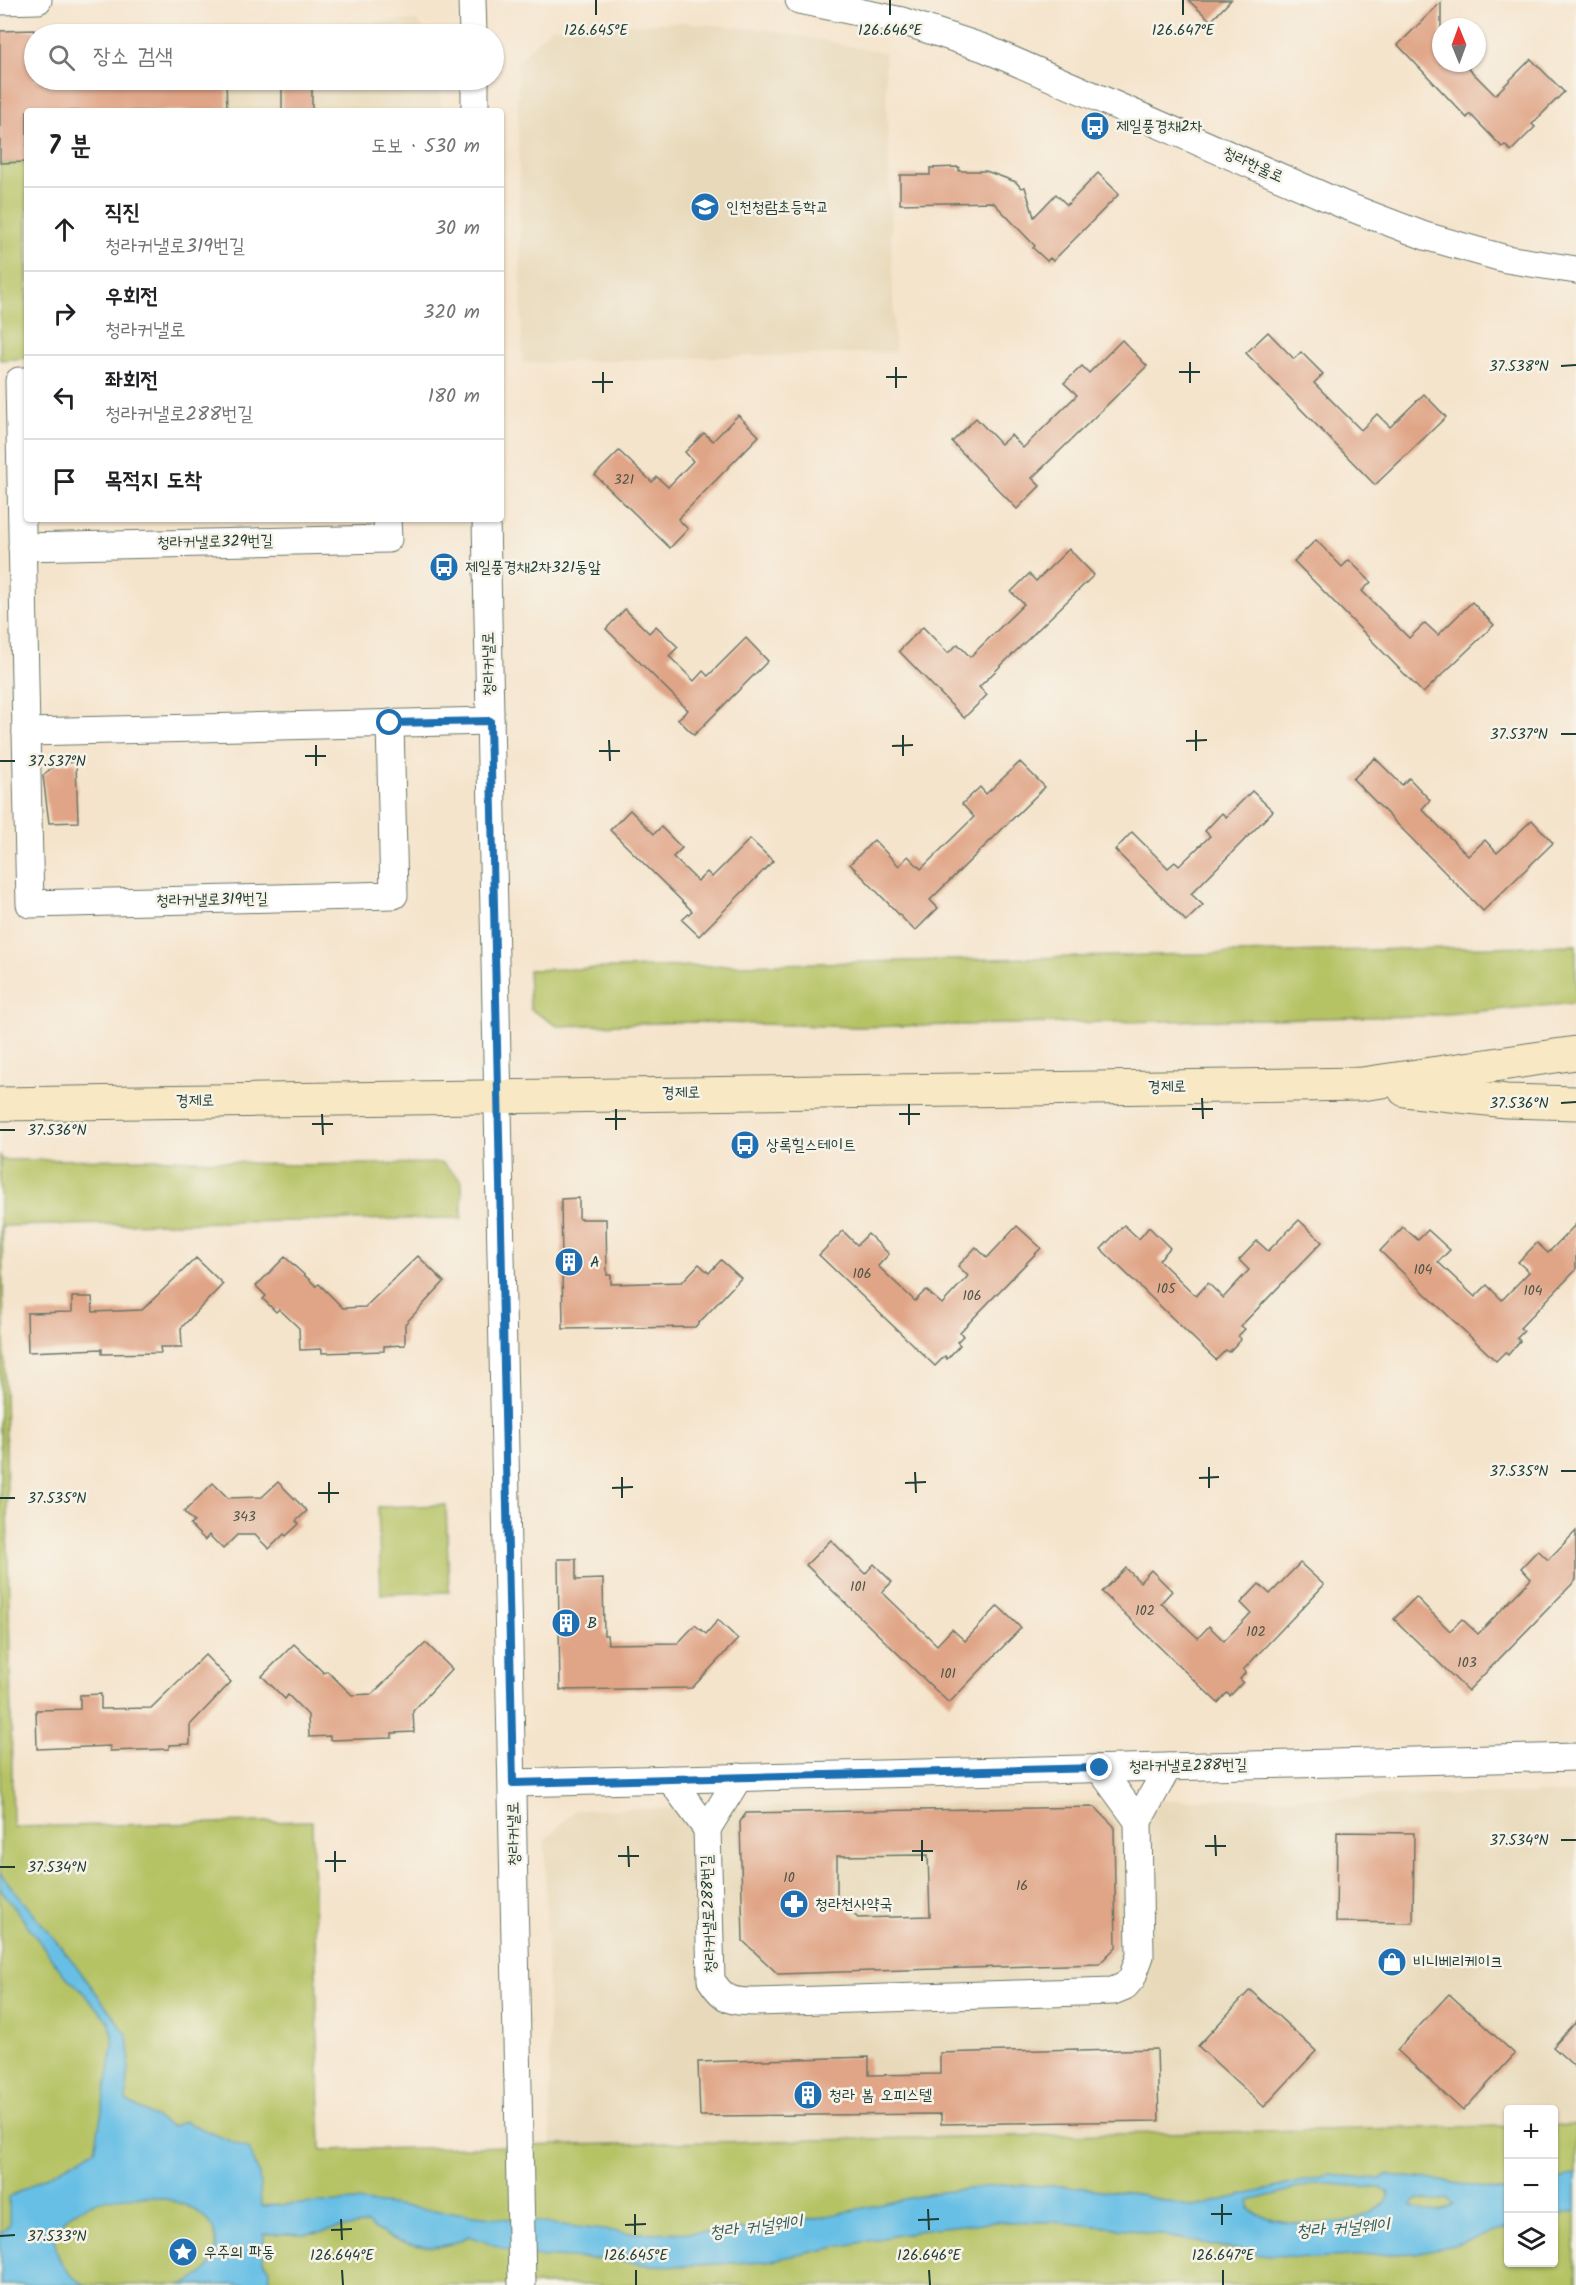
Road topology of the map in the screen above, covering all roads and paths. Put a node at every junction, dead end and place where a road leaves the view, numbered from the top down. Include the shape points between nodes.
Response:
1 (38, 0) edge
2 (472, 0) edge
3 (799, 0) edge
4 (0, 1) edge
5 (473, 24) edge
6 (475, 90) edge
7 (476, 108) edge
8 (1576, 270) edge
9 (24, 381) edge
10 (387, 522) edge
11 (486, 522) edge
12 (22, 547) junction
13 (490, 721) junction
14 (390, 723) junction
15 (26, 732) junction
16 (1576, 1053) edge
17 (1362, 1084) junction
18 (498, 1096) junction
19 (1576, 1103) edge
20 (0, 1104) edge
21 (1576, 1757) edge
22 (1168, 1767) junction
23 (1100, 1768) junction
24 (739, 1777) junction
25 (670, 1779) junction
26 (513, 1783) junction
27 (1137, 1821) junction
28 (706, 1829) junction
29 (522, 2285) edge

1 - 4 street
2 - 5 street
3 - 8 street, 청라한울로 via 902,21 984,48 1344,205 1425,236 1506,258
6 - 7 street
9 - 12 street via 18,381
10 - 12 street, 청라커낼로329번길 via 388,539
11 - 13 street, 청라커낼로
12 - 15 street, 청라커낼로319번길
13 - 14 street
13 - 18 street, 청라커낼로
14 - 15 street
14 - 15 street, 청라커낼로319번길 via 394,895 359,896 30,904
16 - 17 main road, 경제로
17 - 18 main road, 경제로
17 - 19 main road, 경제로 via 1506,1101
18 - 20 main road, 경제로
18 - 26 street, 청라커낼로
21 - 22 street, 청라커낼로288번길
22 - 23 street, 청라커낼로288번길
22 - 27 street
23 - 24 street, 청라커낼로288번길
23 - 27 street
24 - 25 street, 청라커낼로288번길
24 - 28 street
25 - 26 street, 청라커낼로288번길
25 - 28 street
26 - 29 street, 청라커낼로
27 - 28 street, 청라커낼로288번길 via 1140,1956 1125,1986 1113,1991 756,2002 725,1998 711,1980

